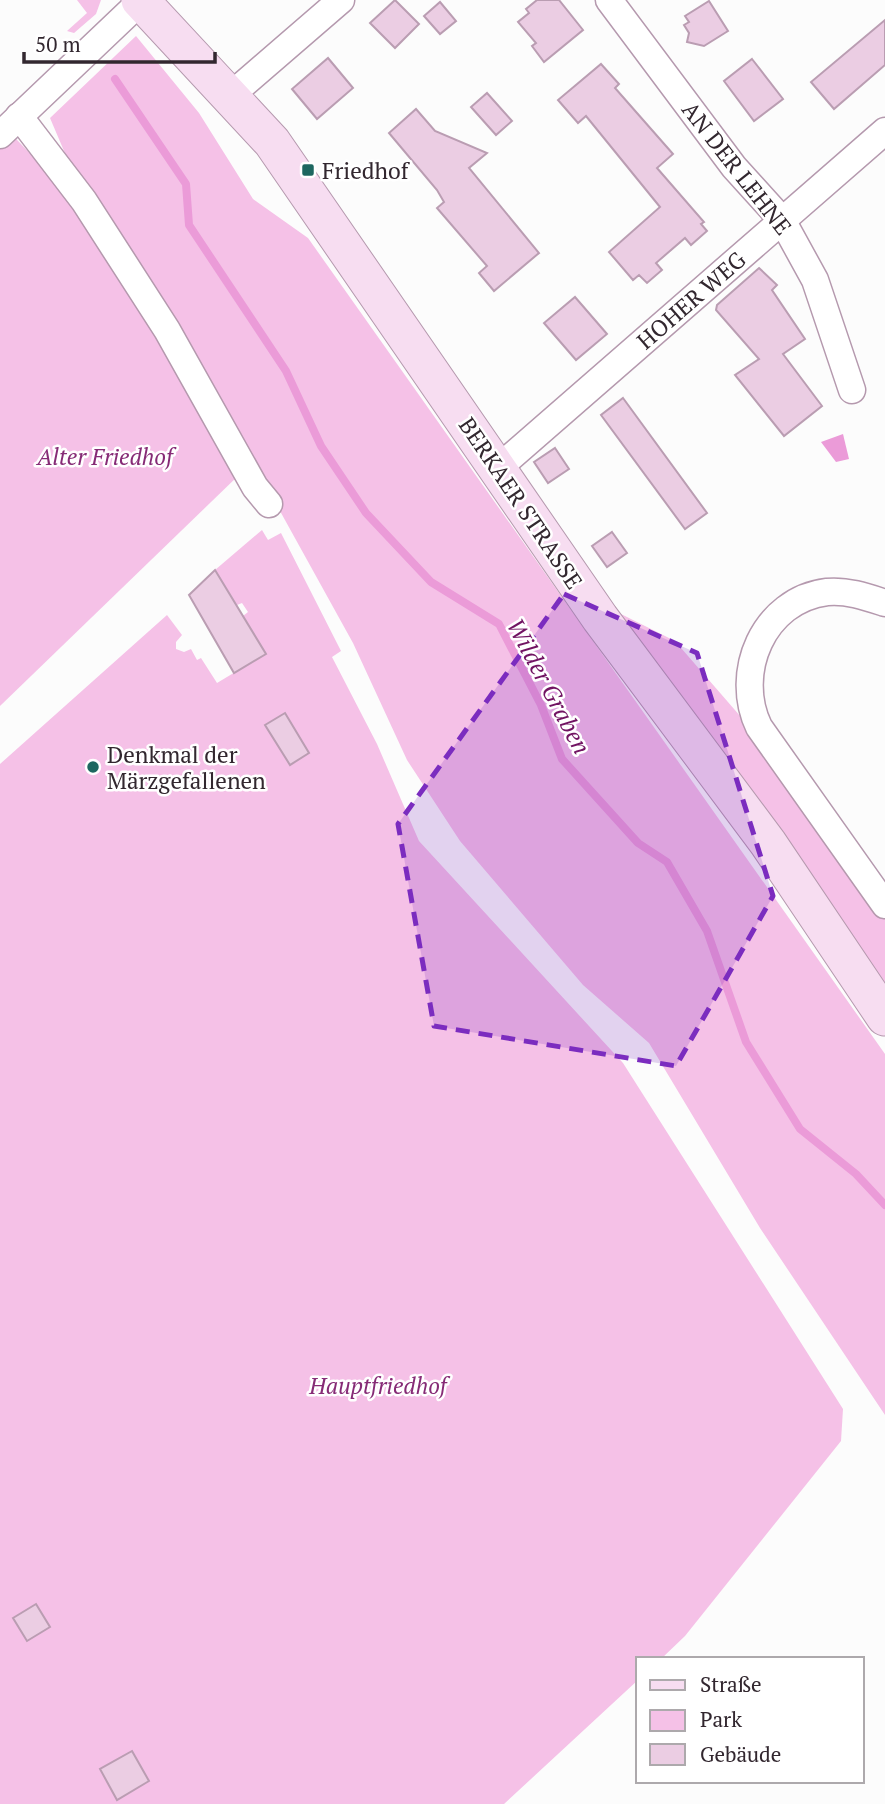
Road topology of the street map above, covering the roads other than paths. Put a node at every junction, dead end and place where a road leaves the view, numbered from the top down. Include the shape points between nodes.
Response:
1 (341, 0) edge
2 (609, 0) edge
3 (141, 1) edge
4 (231, 94) junction
5 (19, 116) junction
6 (885, 131) edge
7 (0, 135) edge
8 (782, 220) junction
9 (852, 390) dead end
10 (497, 469) junction
11 (268, 505) dead end
12 (885, 603) edge
13 (885, 905) edge
14 (885, 1017) edge

1 - 4 street
2 - 8 street, AN DER LEHNE via 734,167
3 - 4 main road, BERKAER STRASSE
3 - 5 street, BERKAER STRASSE
4 - 10 main road, BERKAER STRASSE via 272,142
5 - 7 street, BERKAER STRASSE
5 - 11 street via 99,225 167,330
6 - 8 street, HOHER WEG
8 - 9 street, AN DER LEHNE via 816,280
8 - 10 street, HOHER WEG
10 - 14 main road, BERKAER STRASSE via 600,618 768,843
12 - 13 street via 847,592 827,592 787,608 756,646 749,669 749,698 760,727

